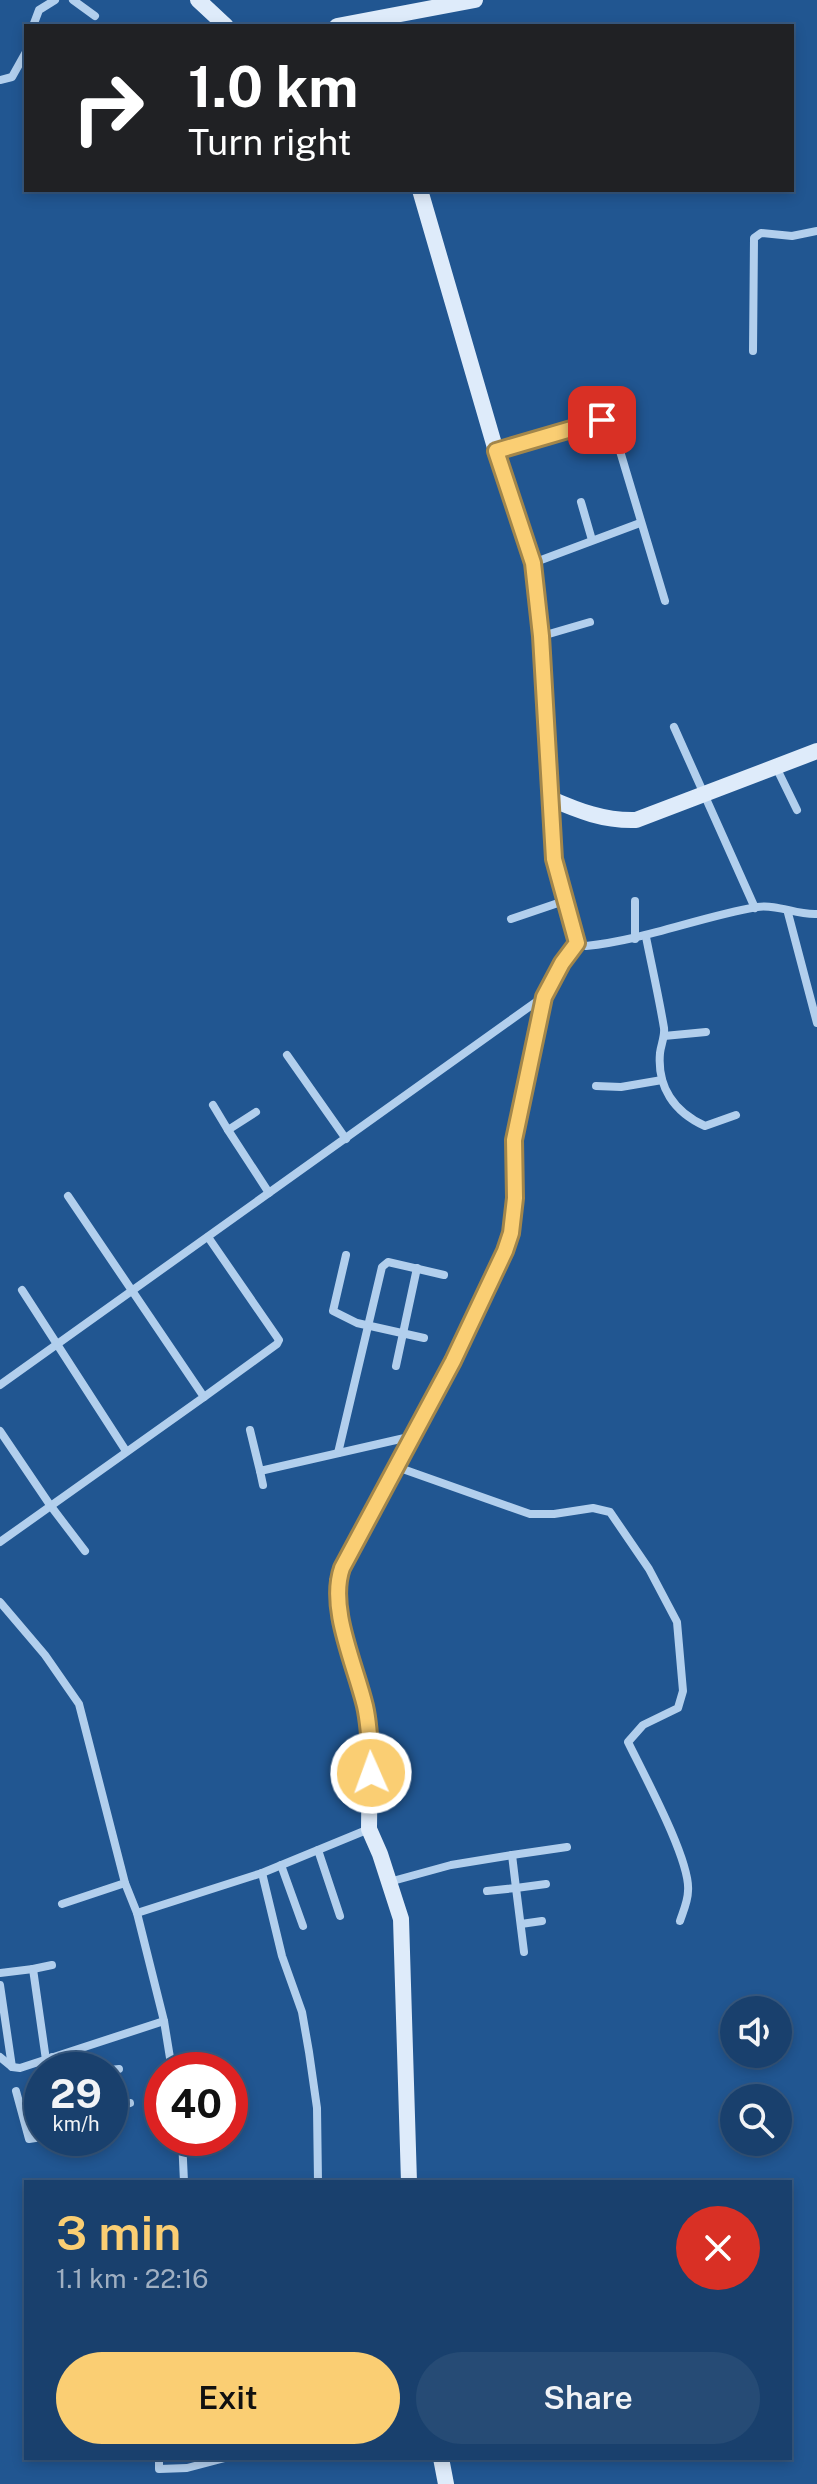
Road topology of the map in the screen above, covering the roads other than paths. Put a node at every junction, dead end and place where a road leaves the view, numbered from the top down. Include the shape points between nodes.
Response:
1 (55, 0) edge
2 (73, 0) edge
3 (198, 0) edge
4 (475, 0) edge
5 (95, 16) dead end
6 (34, 24) edge
7 (224, 24) edge
8 (364, 24) edge
9 (24, 56) edge
10 (0, 80) edge
11 (421, 192) edge
12 (817, 231) edge
13 (753, 351) dead end
14 (496, 451) junction
15 (581, 502) dead end
16 (640, 523) junction
17 (592, 540) junction
18 (533, 563) junction
19 (665, 601) dead end
20 (590, 622) dead end
21 (541, 636) junction
22 (674, 727) dead end
23 (817, 751) edge
24 (776, 766) junction
25 (705, 794) junction
26 (549, 798) junction
27 (797, 810) dead end
28 (564, 901) junction
29 (635, 901) dead end
30 (755, 908) junction
31 (788, 913) junction
32 (817, 914) edge
33 (511, 919) dead end
34 (646, 937) junction
35 (635, 939) junction
36 (577, 943) junction
37 (544, 997) junction
38 (817, 1023) edge
39 (706, 1032) dead end
40 (664, 1036) junction
41 (287, 1055) dead end
42 (662, 1080) junction
43 (596, 1086) dead end
44 (213, 1105) dead end
45 (256, 1112) dead end
46 (736, 1115) dead end
47 (228, 1130) junction
48 (346, 1139) junction
49 (269, 1193) junction
50 (68, 1196) dead end
51 (208, 1237) junction
52 (346, 1255) dead end
53 (417, 1268) junction
54 (444, 1275) dead end
55 (131, 1289) junction
56 (22, 1290) dead end
57 (368, 1326) junction
58 (402, 1334) junction
59 (424, 1338) dead end
60 (55, 1344) junction
61 (396, 1366) dead end
62 (0, 1385) edge
63 (204, 1397) junction
64 (250, 1430) dead end
65 (0, 1431) edge
66 (412, 1437) junction
67 (126, 1451) junction
68 (338, 1453) junction
69 (396, 1467) junction
70 (260, 1471) junction
71 (263, 1485) dead end
72 (50, 1505) junction
73 (0, 1542) edge
74 (85, 1551) dead end
75 (0, 1602) edge
76 (369, 1829) junction
77 (567, 1847) dead end
78 (318, 1850) junction
79 (512, 1855) junction
80 (281, 1865) junction
81 (262, 1873) junction
82 (389, 1882) junction
83 (125, 1883) junction
84 (546, 1884) dead end
85 (516, 1888) junction
86 (487, 1891) dead end
87 (62, 1904) dead end
88 (137, 1913) junction
89 (340, 1916) dead end
90 (542, 1921) dead end
91 (680, 1921) dead end
92 (521, 1924) junction
93 (303, 1926) dead end
94 (524, 1952) dead end
95 (52, 1965) dead end
96 (33, 1969) junction
97 (0, 1973) edge
98 (0, 1985) edge
99 (164, 2021) junction
100 (48, 2052) edge
101 (68, 2052) edge
102 (169, 2052) edge
103 (0, 2057) edge
104 (12, 2067) junction
105 (24, 2067) edge
106 (16, 2091) dead end
107 (24, 2121) edge
108 (183, 2156) edge
109 (184, 2180) edge
110 (318, 2180) edge
111 (409, 2180) edge
112 (159, 2460) edge
113 (216, 2460) edge
114 (441, 2460) edge
115 (446, 2484) edge

1 - 6 street via 39,10
2 - 5 street
3 - 7 street
4 - 8 street
9 - 10 street via 12,77
11 - 14 street
12 - 13 street via 792,236 761,233 754,238
14 - 16 street via 608,419
14 - 18 street
15 - 17 street
16 - 17 street
16 - 19 street
17 - 18 street
18 - 21 street
20 - 21 street
21 - 26 street
22 - 25 street
23 - 24 street
24 - 25 street
24 - 27 street
25 - 26 street via 624,820 586,814
25 - 30 street
26 - 28 street
28 - 33 street
28 - 36 street
29 - 35 street
30 - 31 street via 779,906
30 - 34 street
31 - 32 street
31 - 38 street
34 - 35 street
34 - 40 street
35 - 36 street
36 - 37 street
37 - 48 street
37 - 66 street via 514,1140 511,1233 476,1316
39 - 40 street
40 - 42 street
41 - 48 street
42 - 43 street
42 - 46 street via 671,1101 702,1125
44 - 47 street
45 - 47 street
47 - 49 street
48 - 49 street
49 - 51 street
50 - 55 street
51 - 55 street
51 - 63 street via 279,1340
52 - 57 street via 332,1308
53 - 54 street
53 - 57 street via 388,1262 382,1267
53 - 58 street
55 - 60 street
55 - 63 street
56 - 60 street
57 - 58 street
57 - 68 street
58 - 59 street
58 - 61 street
60 - 62 street
60 - 67 street
63 - 67 street
64 - 70 street
65 - 72 street
66 - 68 street
66 - 69 street
67 - 72 street
68 - 70 street
69 - 76 street via 337,1582 370,1738
69 - 91 street via 530,1514 593,1508 610,1512 649,1569 677,1622 683,1691 678,1708 643,1725 628,1742 688,1880
70 - 71 street
72 - 73 street
72 - 74 street
75 - 83 street via 79,1704
76 - 78 street
76 - 82 street
77 - 79 street
78 - 80 street
78 - 89 street
79 - 82 street
79 - 85 street
80 - 81 street
80 - 93 street
81 - 88 street
81 - 110 street via 302,2012 317,2108
82 - 111 street via 401,1919
83 - 87 street
83 - 88 street
84 - 85 street
85 - 86 street
85 - 92 street
88 - 99 street
90 - 92 street
92 - 94 street
95 - 96 street
96 - 97 street
96 - 100 street
98 - 104 street
99 - 101 street
99 - 102 street
103 - 104 street
104 - 105 street
106 - 107 street
108 - 109 street
112 - 113 street via 159,2469 174,2470
114 - 115 street

